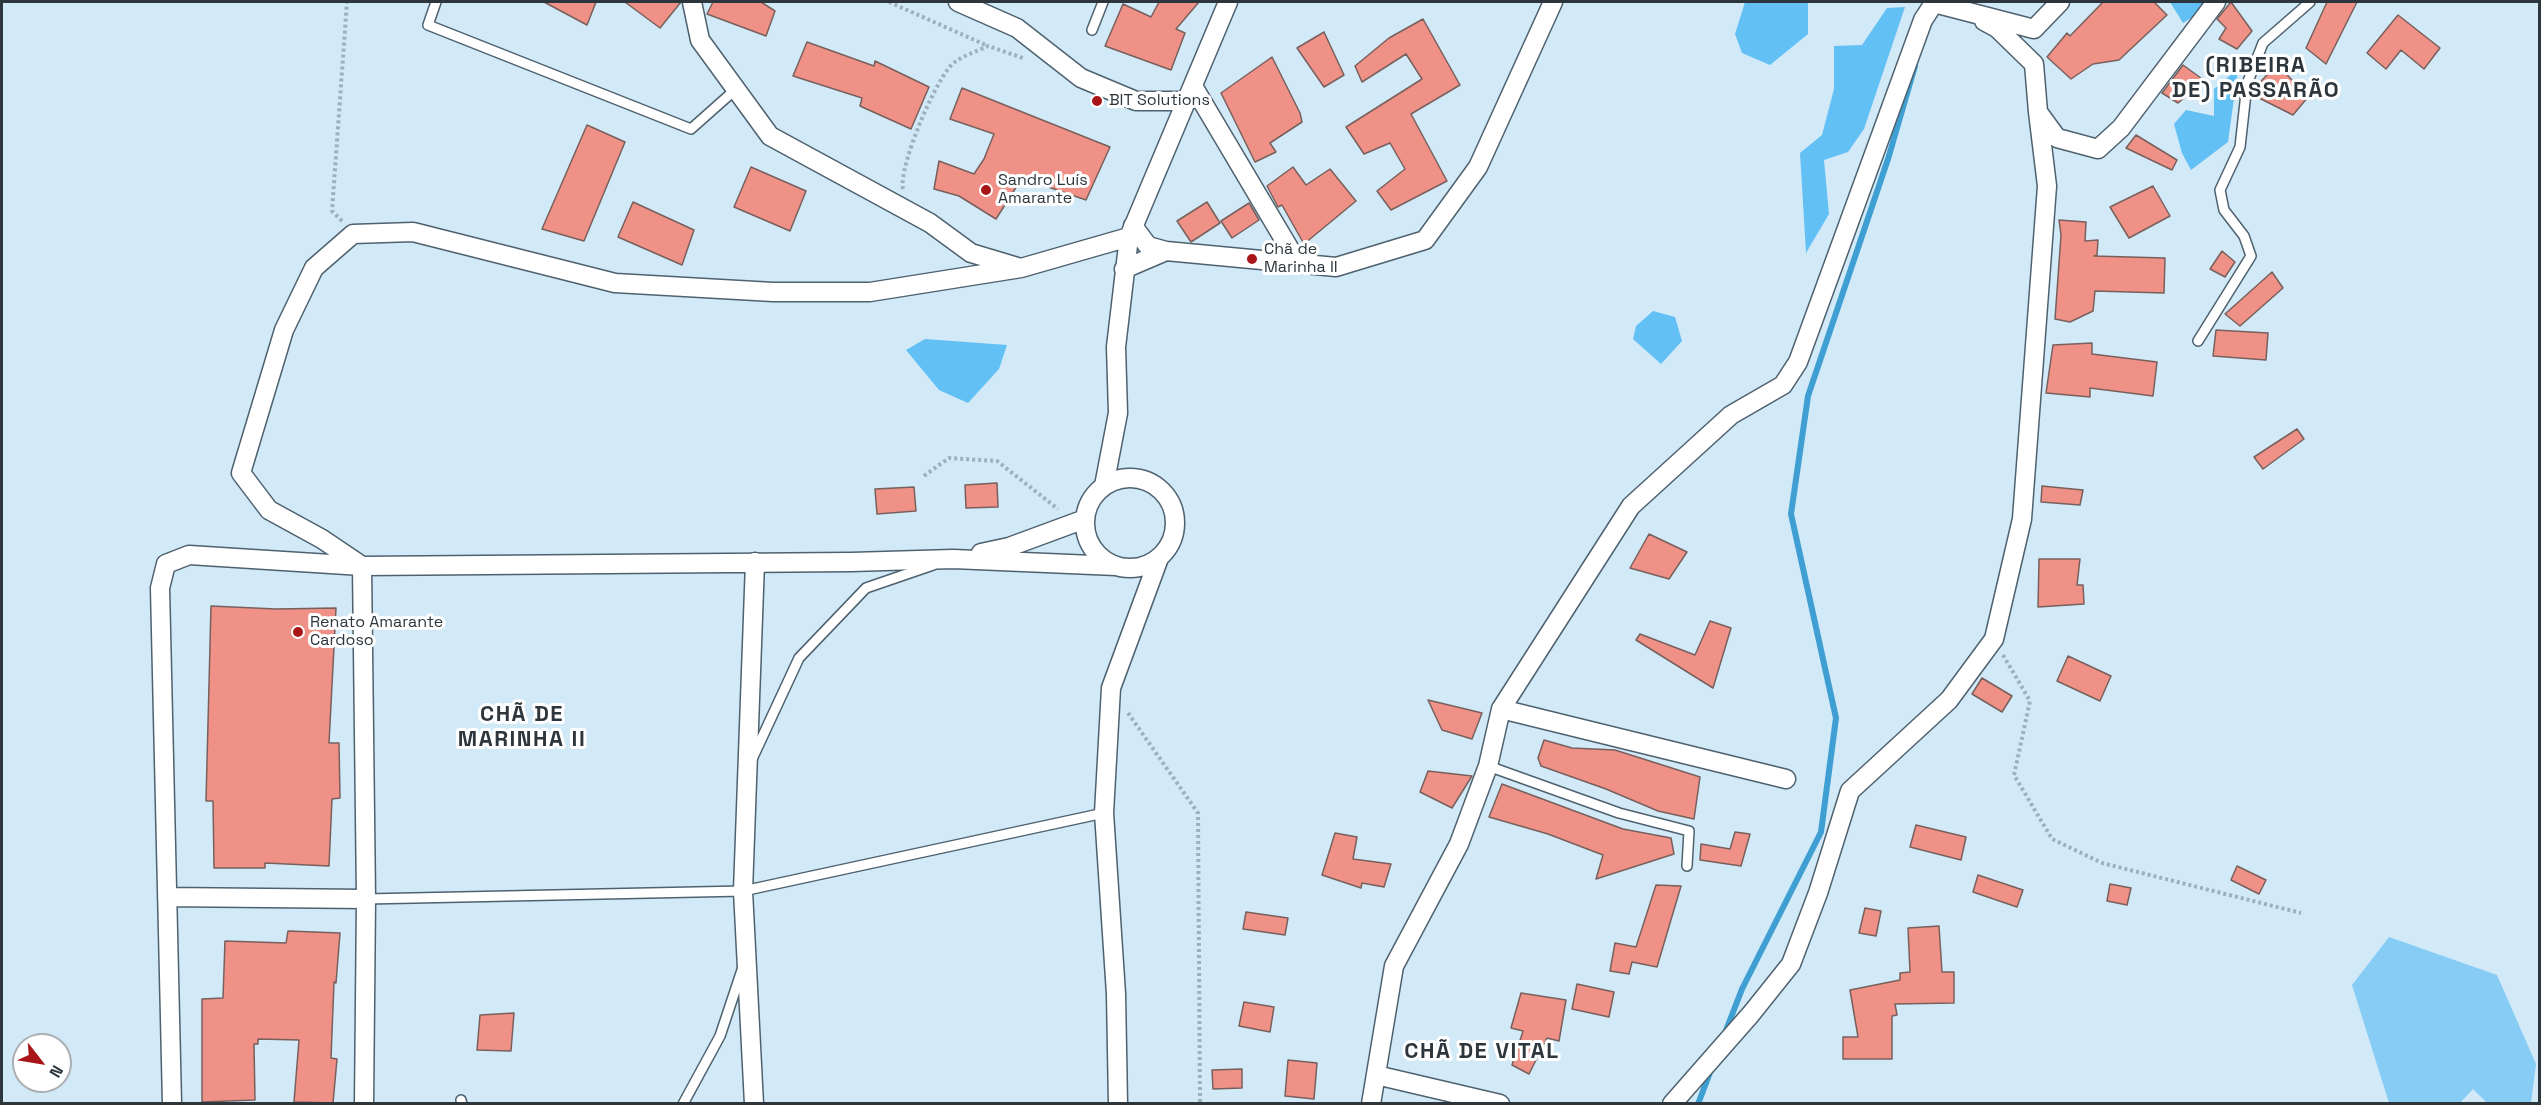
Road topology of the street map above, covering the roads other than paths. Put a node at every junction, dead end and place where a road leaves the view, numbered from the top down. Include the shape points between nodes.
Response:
1 (436, 2) edge
2 (692, 2) edge
3 (958, 2) edge
4 (1103, 2) edge
5 (1228, 2) edge
6 (1553, 2) edge
7 (2060, 2) edge
8 (2216, 2) edge
9 (2310, 2) edge
10 (1967, 12) junction
11 (1092, 30) dead end
12 (736, 89) junction
13 (1190, 93) junction
14 (2038, 112) junction
15 (1131, 232) junction
16 (1166, 251) junction
17 (1298, 263) junction
18 (1021, 268) junction
19 (1124, 269) junction
20 (2198, 341) dead end
21 (1104, 486) junction
22 (1080, 520) junction
23 (1159, 558) junction
24 (952, 559) junction
25 (755, 562) junction
26 (362, 566) junction
27 (1116, 567) junction
28 (1501, 709) junction
29 (1488, 766) junction
30 (747, 769) junction
31 (1786, 779) dead end
32 (1104, 813) junction
33 (1687, 866) dead end
34 (743, 891) junction
35 (167, 897) junction
36 (366, 899) junction
37 (747, 954) junction
38 (1376, 1075) junction
39 (172, 1104) edge
40 (364, 1104) edge
41 (683, 1104) edge
42 (754, 1104) edge
43 (1118, 1104) edge
44 (1371, 1104) edge
45 (1500, 1104) edge
46 (1672, 1104) edge

1 - 12 lane via 428,25 691,129
2 - 12 street via 700,40
3 - 13 street via 1017,28 1081,78 1136,101
4 - 11 lane
5 - 13 street
6 - 17 street via 1478,167 1425,240 1336,267
7 - 10 street via 2034,28
8 - 14 street via 2121,128 2098,149 2057,138
9 - 20 lane via 2263,43 2247,84 2240,147 2220,190 2224,210 2244,236 2251,255
10 - 14 street via 1997,28 2034,64
10 - 28 street via 1934,3 1923,20 1798,362 1783,386 1731,415 1631,506
12 - 18 street via 770,136 930,223 971,253
13 - 15 street
13 - 17 street
14 - 46 street via 2047,186 2022,519 1994,639 1950,700 1850,791 1791,963
15 - 16 street via 1148,246
15 - 18 street
15 - 19 street
16 - 17 street
16 - 19 street
18 - 26 street via 870,292 773,292 615,284 413,232 353,234 314,268 284,330 241,473 269,510
19 - 21 street via 1116,347 1118,413
21 - 22 street
21 - 23 street via 1120,478 1137,477 1153,483 1167,495 1175,510 1176,528 1170,545
22 - 24 street via 1009,547
22 - 27 street via 1092,548
23 - 27 street via 1146,566
23 - 32 street via 1111,687
24 - 25 street
24 - 27 street
24 - 30 lane via 866,588 800,658
25 - 26 street
25 - 30 street
26 - 35 street via 189,555 166,564 160,588
26 - 36 street
28 - 29 street
28 - 31 street
29 - 33 lane via 1619,813 1689,831
29 - 38 street via 1459,844 1394,966
30 - 34 street
32 - 34 lane
32 - 43 street via 1116,994
34 - 36 lane
34 - 37 street
35 - 36 street
35 - 39 street
36 - 40 street
37 - 41 lane via 720,1036
37 - 42 street
38 - 44 street
38 - 45 street

